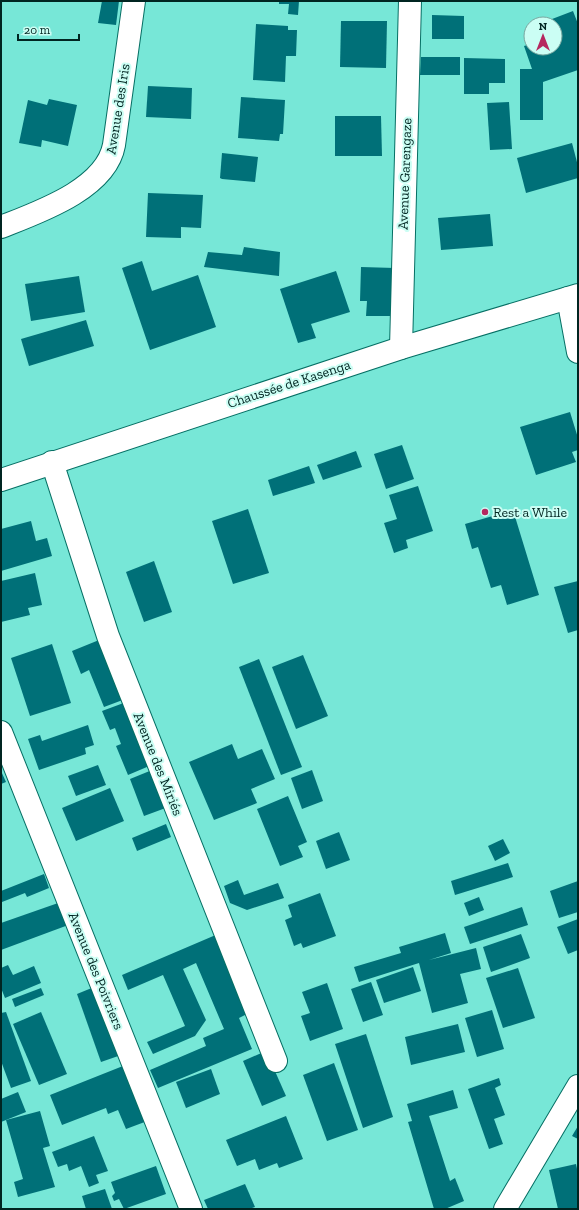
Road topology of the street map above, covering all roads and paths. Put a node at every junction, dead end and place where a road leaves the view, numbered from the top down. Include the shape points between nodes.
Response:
1 (134, 1) edge
2 (410, 1) edge
3 (1, 227) edge
4 (573, 297) edge
5 (401, 348) junction
6 (578, 352) edge
7 (52, 462) junction
8 (1, 480) edge
9 (1, 732) edge
10 (276, 1061) dead end
11 (578, 1086) edge
12 (191, 1209) edge
13 (505, 1209) edge

1 - 3 street, Avenue des Iris via 114,145 106,167 89,184 35,214
2 - 5 street, Avenue Garengaze
4 - 5 street, Chaussée de Kasenga
4 - 6 street
5 - 7 street, Chaussée de Kasenga
7 - 8 street, Chaussée de Kasenga
7 - 10 street, Avenue des Miriés via 108,636
9 - 12 street, Avenue des Poivriers
11 - 13 street

